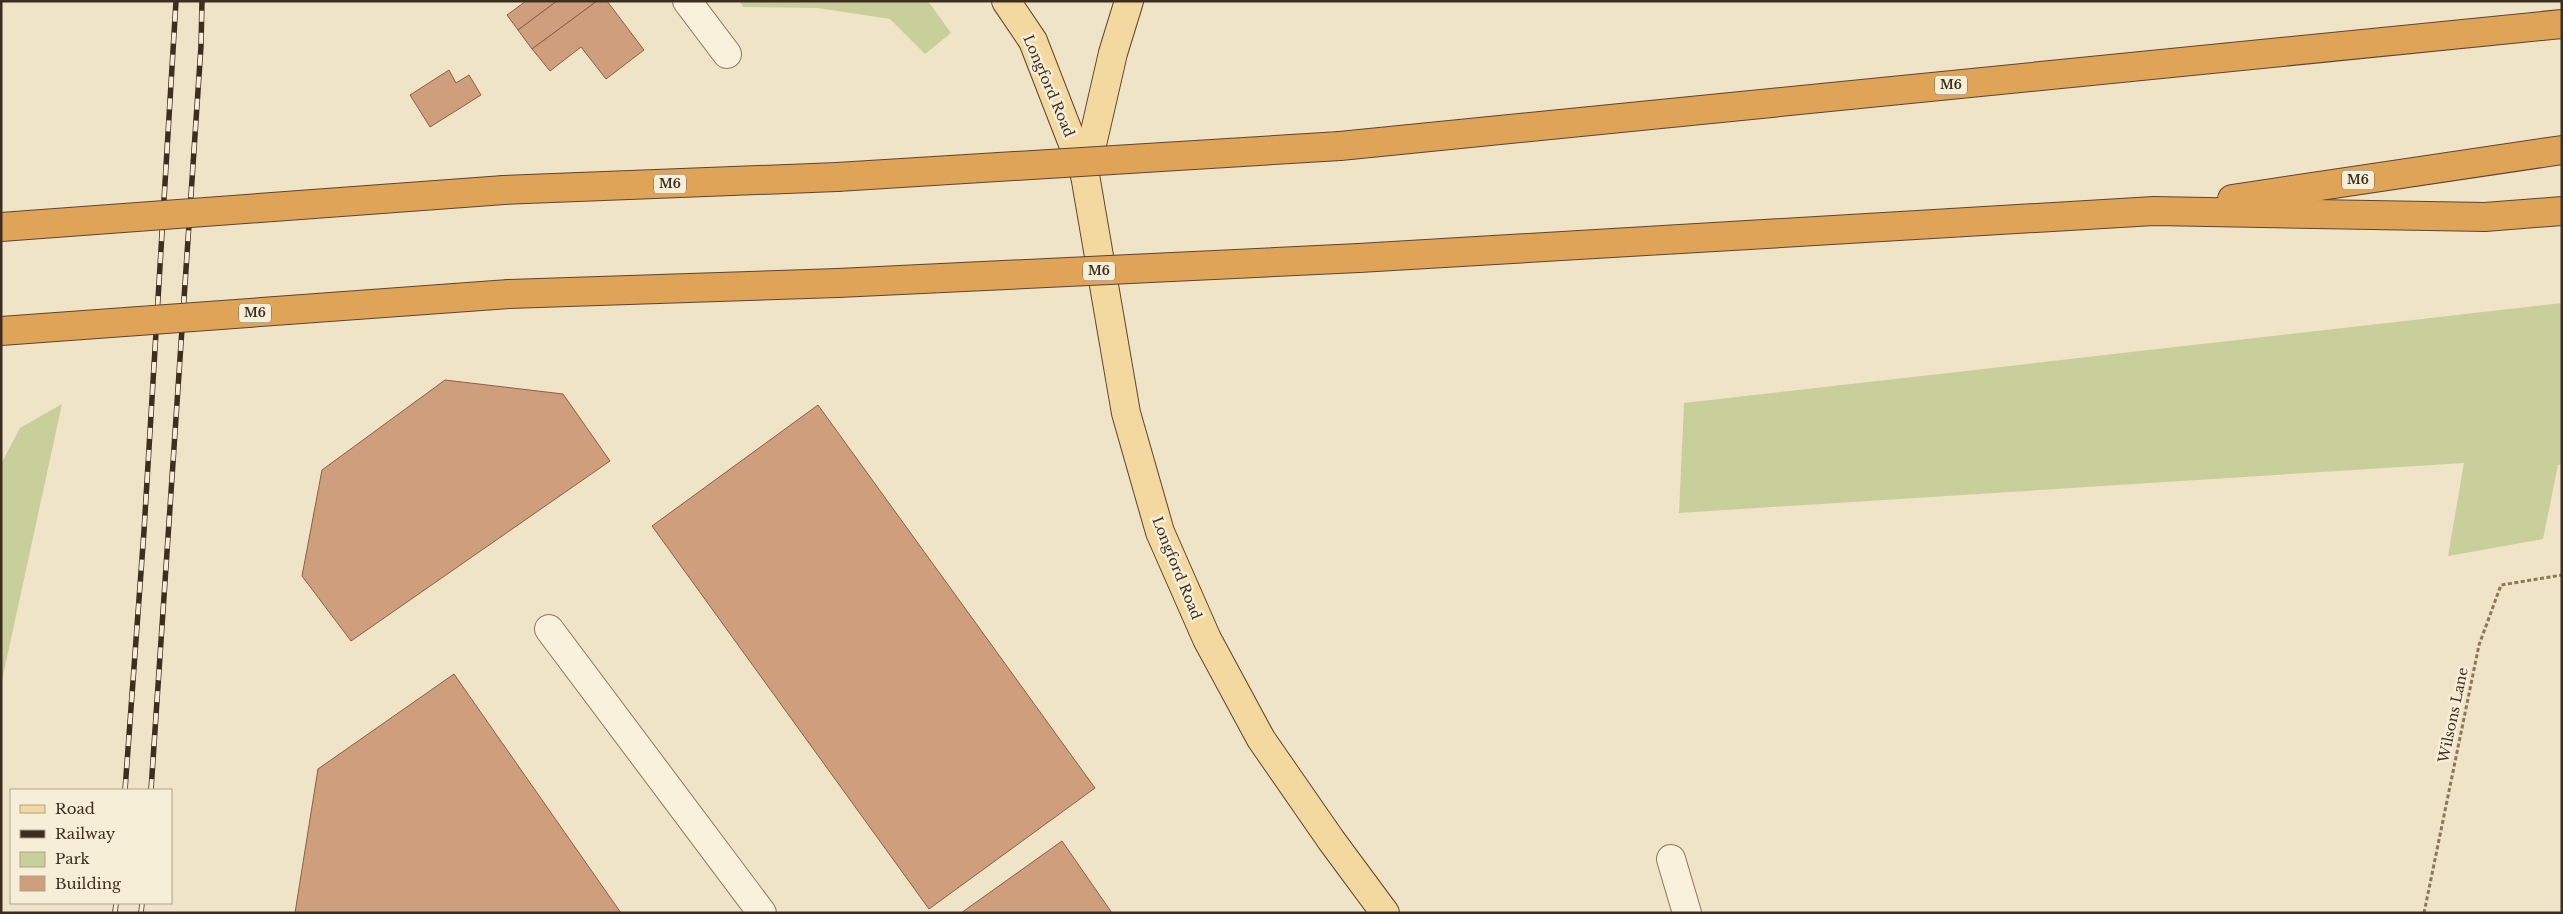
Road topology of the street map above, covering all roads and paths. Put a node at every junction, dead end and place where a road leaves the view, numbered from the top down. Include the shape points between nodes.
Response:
1 (687, 1) edge
2 (1006, 1) edge
3 (1129, 1) edge
4 (2562, 24) edge
5 (726, 54) dead end
6 (2562, 150) edge
7 (1085, 175) junction
8 (2154, 211) junction
9 (2562, 211) edge
10 (1, 227) edge
11 (1, 331) edge
12 (2562, 575) edge
13 (549, 629) dead end
14 (1671, 859) dead end
15 (762, 913) edge
16 (1385, 913) edge
17 (1687, 913) edge
18 (2424, 913) edge

1 - 5 street
2 - 7 main road, Longford Road via 1033,41
3 - 7 main road, Longford Road via 1113,53
4 - 10 highway, M6, bridge via 1340,146 837,177 504,190
6 - 8 highway, M6
7 - 16 main road, Longford Road via 1126,412 1160,532 1206,639 1261,739
8 - 9 highway via 2484,216
8 - 11 highway, M6, bridge via 1359,258 838,283 509,294
12 - 18 path, Wilsons Lane via 2501,585 2479,645
13 - 15 street
14 - 17 street

